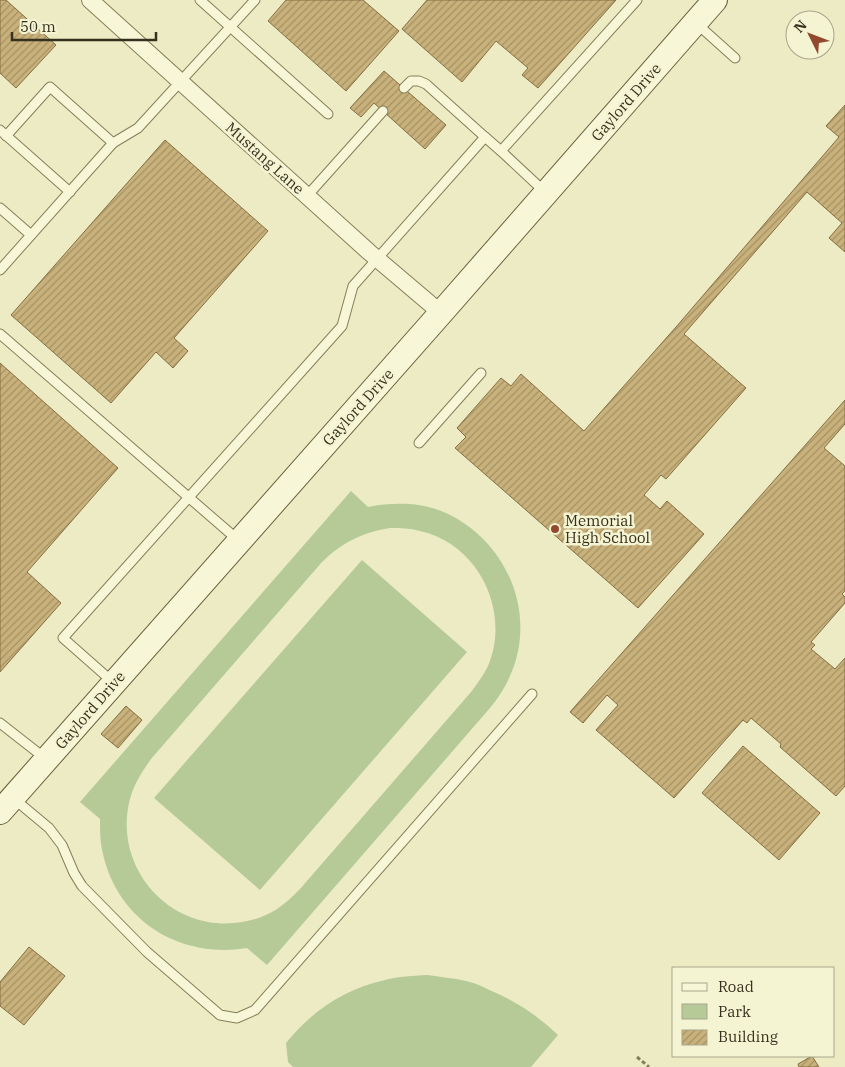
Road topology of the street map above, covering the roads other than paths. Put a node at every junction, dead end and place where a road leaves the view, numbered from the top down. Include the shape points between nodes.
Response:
1 (90, 0) edge
2 (200, 0) edge
3 (255, 0) edge
4 (637, 0) edge
5 (715, 0) edge
6 (696, 22) junction
7 (230, 27) junction
8 (735, 58) dead end
9 (180, 81) junction
10 (404, 88) dead end
11 (383, 111) dead end
12 (328, 114) dead end
13 (3, 133) edge
14 (485, 137) junction
15 (114, 143) junction
16 (501, 151) junction
17 (70, 192) junction
18 (546, 193) junction
19 (307, 196) junction
20 (0, 208) edge
21 (31, 235) junction
22 (377, 258) junction
23 (0, 270) edge
24 (441, 313) junction
25 (0, 334) edge
26 (480, 373) dead end
27 (418, 444) dead end
28 (189, 498) junction
29 (239, 541) junction
30 (114, 683) junction
31 (532, 694) dead end
32 (0, 723) edge
33 (46, 760) junction
34 (6, 805) edge

1 - 9 street, Mustang Lane
2 - 7 lane
3 - 7 lane
4 - 16 lane
5 - 6 street, Gaylord Drive
6 - 8 lane
6 - 18 street, Gaylord Drive
7 - 9 lane
7 - 12 lane
9 - 15 lane via 138,128
9 - 19 street, Mustang Lane
10 - 14 lane via 411,81 426,84
11 - 19 lane
13 - 15 lane via 50,87
13 - 17 lane
14 - 16 lane
14 - 22 lane
15 - 17 lane
16 - 18 lane
17 - 21 lane
18 - 24 street, Gaylord Drive
19 - 22 street, Mustang Lane
20 - 21 lane
21 - 23 lane
22 - 24 street, Mustang Lane
22 - 28 lane via 353,286 342,326
24 - 29 street, Gaylord Drive
25 - 28 lane
26 - 27 lane
28 - 29 lane
28 - 30 lane via 64,638
29 - 30 street, Gaylord Drive
30 - 33 street, Gaylord Drive
31 - 34 lane via 254,1010 236,1018 220,1015 148,952 82,886 62,845 48,828
32 - 33 lane
33 - 34 street, Gaylord Drive

